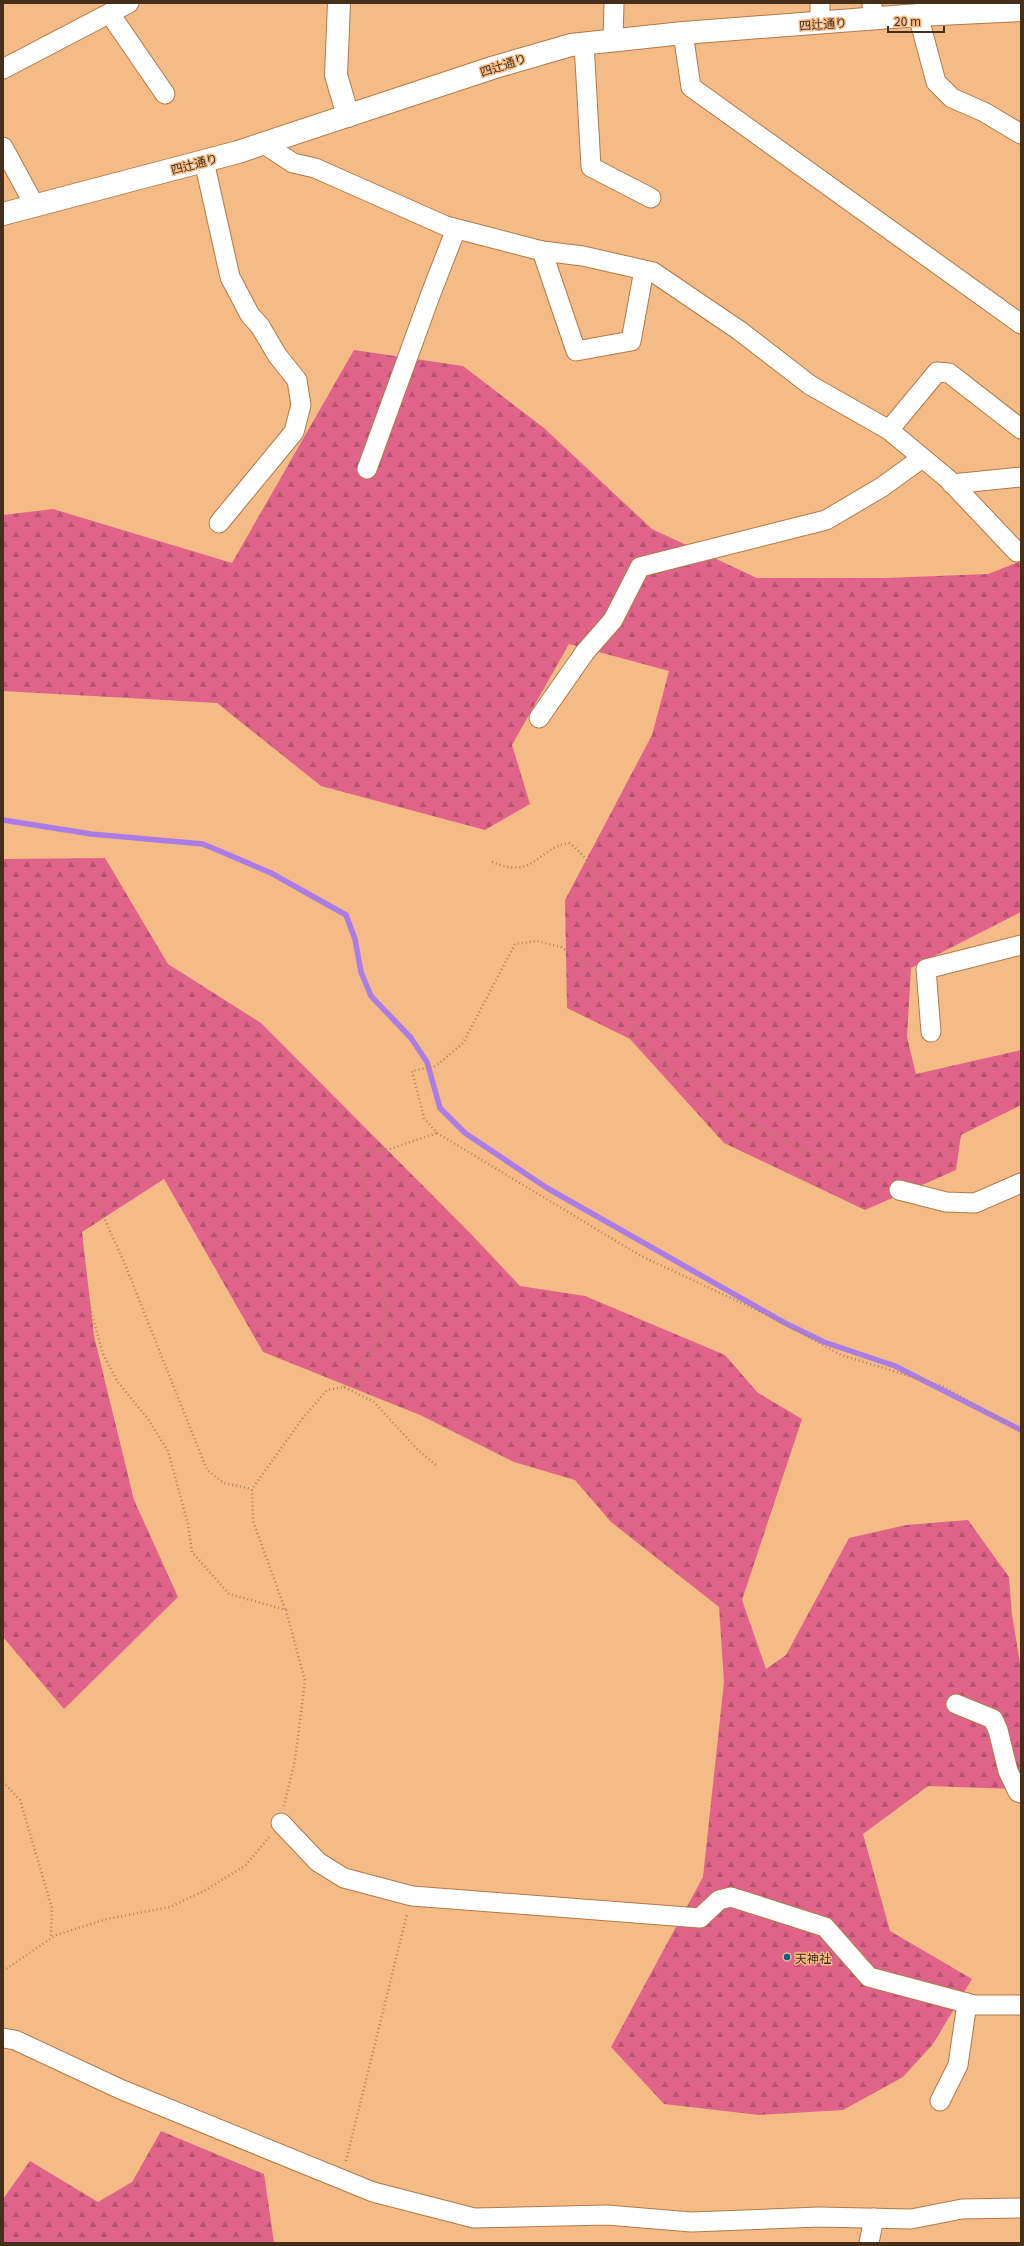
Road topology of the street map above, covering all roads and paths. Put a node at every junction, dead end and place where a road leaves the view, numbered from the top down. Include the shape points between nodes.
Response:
1 (129, 3) edge
2 (340, 3) edge
3 (614, 3) edge
4 (954, 8) edge
5 (1021, 10) edge
6 (873, 11) edge
7 (820, 13) edge
8 (110, 14) junction
9 (918, 15) junction
10 (683, 33) junction
11 (613, 40) junction
12 (584, 43) junction
13 (3, 69) edge
14 (165, 94) dead end
15 (348, 116) junction
16 (1021, 134) edge
17 (264, 144) junction
18 (3, 147) edge
19 (204, 161) junction
20 (651, 198) dead end
21 (35, 206) junction
22 (3, 214) edge
23 (456, 229) junction
24 (542, 252) junction
25 (644, 270) junction
26 (1021, 324) edge
27 (1021, 429) edge
28 (889, 430) junction
29 (922, 458) junction
30 (367, 469) dead end
31 (1021, 477) edge
32 (952, 484) junction
33 (219, 524) dead end
34 (1017, 552) dead end
35 (539, 718) dead end
36 (492, 862) dead end
37 (1021, 945) edge
38 (615, 983) junction
39 (931, 1032) dead end
40 (437, 1133) junction
41 (1021, 1183) edge
42 (899, 1190) joint
43 (95, 1198) dead end
44 (89, 1304) dead end
45 (344, 1386) junction
46 (1021, 1431) edge
47 (437, 1466) dead end
48 (252, 1489) junction
49 (286, 1610) junction
50 (956, 1704) dead end
51 (3, 1782) edge
52 (1021, 1793) edge
53 (281, 1823) junction
54 (412, 1896) junction
55 (51, 1939) junction
56 (3, 1971) edge
57 (967, 2003) junction
58 (1021, 2005) edge
59 (3, 2038) edge
60 (940, 2101) dead end
61 (342, 2179) junction
62 (1021, 2208) edge
63 (874, 2218) junction
64 (869, 2243) edge

1 - 8 street
2 - 15 street via 336,75
3 - 11 street
4 - 5 street, 四辻通り
4 - 9 street, 四辻通り
6 - 7 street, 四辻通り
6 - 9 street, 四辻通り
7 - 10 street, 四辻通り
8 - 13 street
8 - 14 street
9 - 16 street via 936,82 952,98 984,112
10 - 11 street, 四辻通り
10 - 26 street via 692,87
11 - 12 street, 四辻通り
12 - 15 street, 四辻通り via 495,66
12 - 20 street via 591,167
15 - 17 street, 四辻通り
17 - 19 street, 四辻通り
17 - 23 street via 293,163 315,168
18 - 21 street
19 - 21 street, 四辻通り
19 - 33 street via 230,277 250,315 297,380 301,405 294,432
21 - 22 street, 四辻通り
23 - 24 street
23 - 30 street
24 - 25 street via 582,256
24 - 25 street via 576,351 631,341
25 - 28 street via 652,272 740,332 810,385
27 - 28 street via 949,373 937,372
28 - 29 street
29 - 32 street
29 - 35 street via 882,487 826,520 640,567 613,620 585,652
31 - 32 street
32 - 34 street
36 - 38 path via 528,867 558,845 569,843 578,849 591,865 626,937 628,950
37 - 39 street via 926,970
38 - 40 path via 561,947 537,941 515,944 463,1044 436,1066 412,1071 424,1118
38 - 42 path via 610,991 640,1037 670,1068 693,1080 710,1083 740,1116 806,1151
40 - 45 path via 390,1149 367,1152 360,1163 388,1320 379,1343
40 - 46 path via 641,1256 776,1320 842,1355 942,1386
41 - 42 street via 975,1203 946,1202
43 - 48 path via 124,1262 207,1470 224,1483
44 - 49 path via 103,1354 117,1382 148,1418 168,1451 188,1524 192,1552 229,1594
45 - 47 path via 374,1402 418,1450
45 - 48 path via 327,1390 303,1418
48 - 49 path via 253,1521
49 - 53 path via 305,1681 295,1760
50 - 52 street via 993,1720 1008,1771 1018,1792
51 - 55 path via 20,1800 52,1908
53 - 54 street via 318,1862 344,1878
53 - 55 path via 246,1865 204,1891 170,1907 107,1919 56,1935
54 - 57 street via 700,1918 719,1900 731,1897 826,1927 869,1977
54 - 61 path
55 - 56 path
57 - 58 street
57 - 60 street via 958,2065
59 - 61 street via 14,2040 120,2089
61 - 63 street via 372,2192 474,2218 607,2215 691,2222 819,2216
62 - 63 street via 962,2209 911,2220
63 - 64 street

